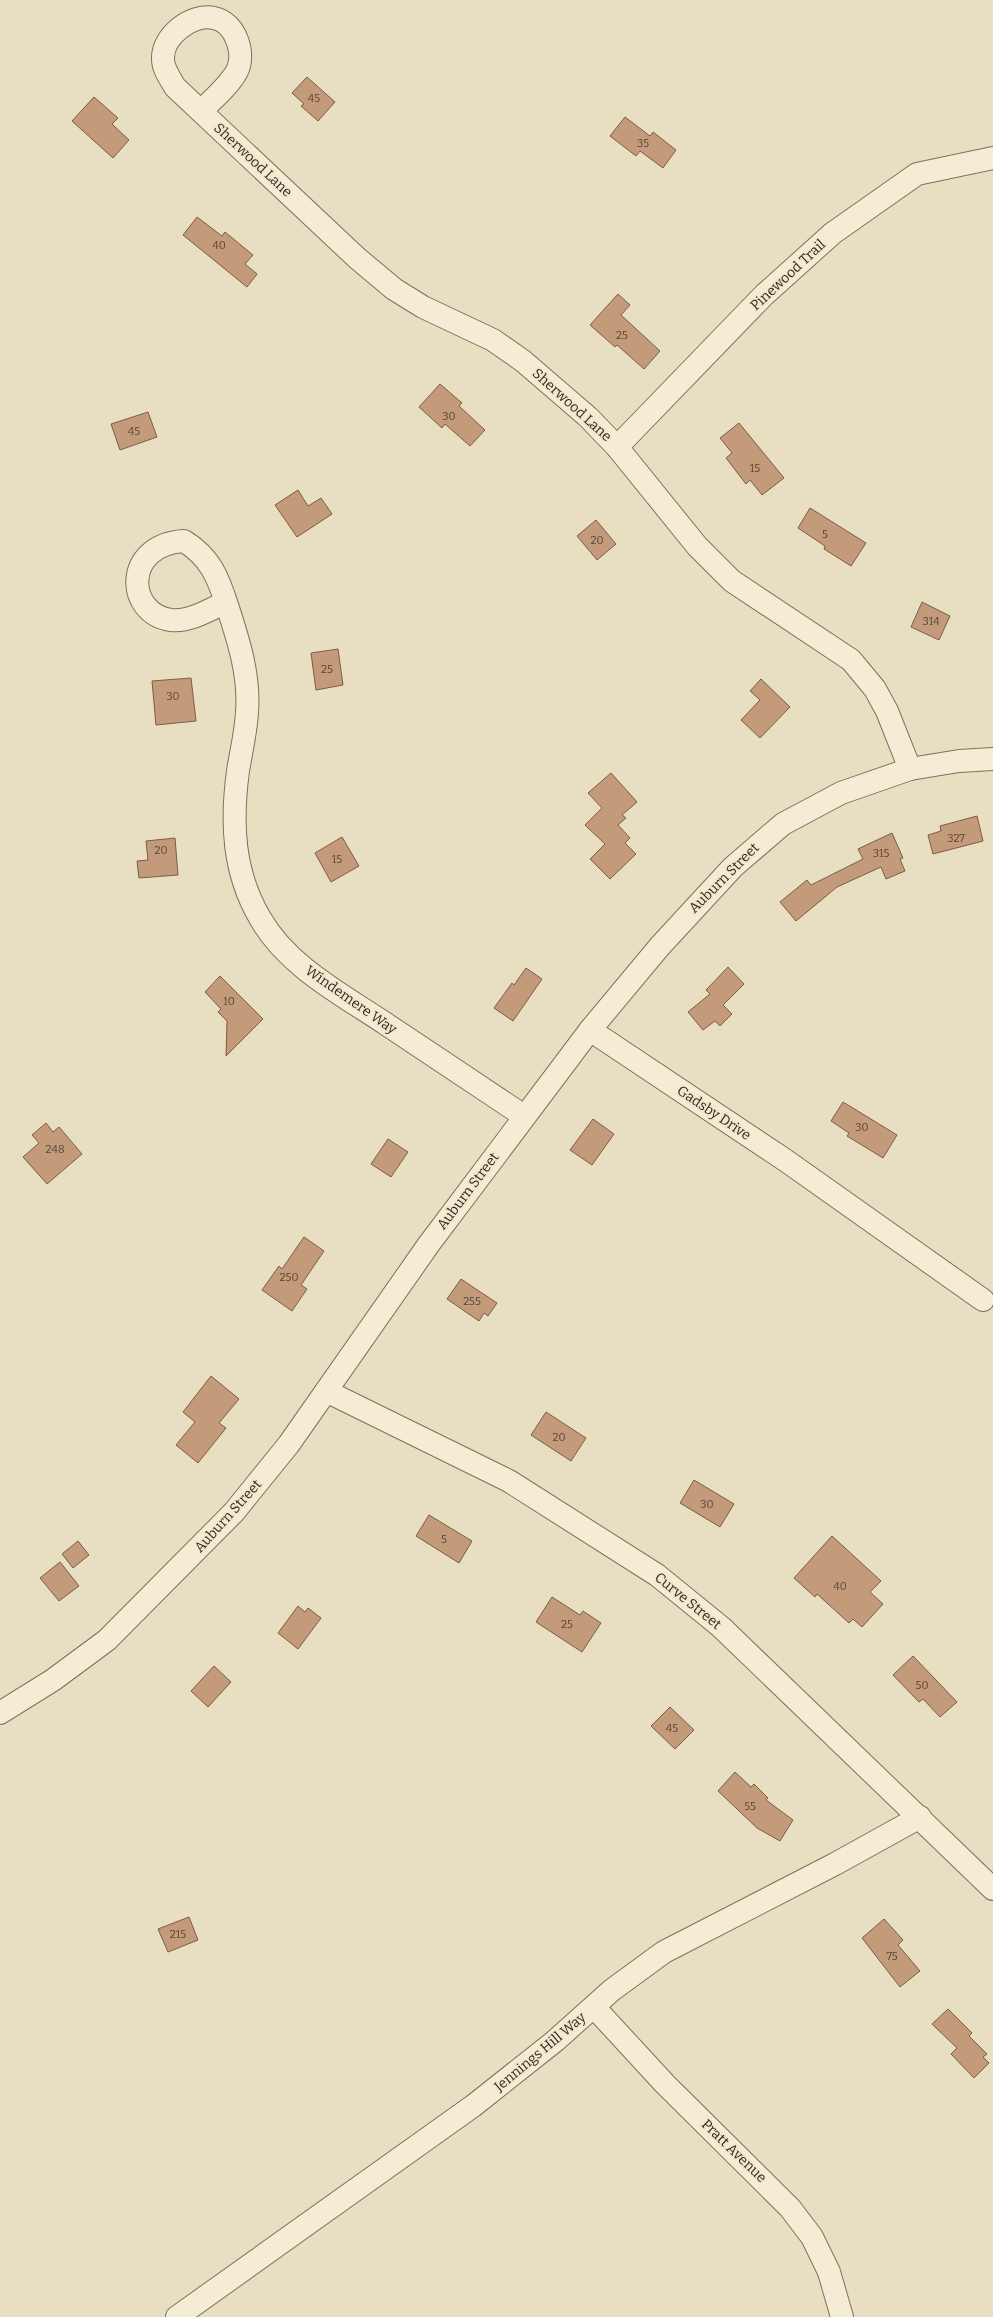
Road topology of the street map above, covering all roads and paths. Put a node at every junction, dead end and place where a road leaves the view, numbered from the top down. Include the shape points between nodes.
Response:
1 (201, 112) dead end
2 (993, 158) edge
3 (617, 447) junction
4 (226, 602) dead end
5 (993, 758) edge
6 (910, 769) junction
7 (590, 1030) junction
8 (524, 1116) junction
9 (983, 1300) dead end
10 (326, 1391) junction
11 (0, 1713) edge
12 (920, 1817) junction
13 (993, 1889) edge
14 (594, 2007) junction
15 (178, 2317) edge
16 (842, 2317) edge

1 - 3 street, Sherwood Lane via 394,289 428,310 477,331 522,361 588,417
2 - 3 street, Pinewood Trail via 916,174 833,233 764,295
3 - 6 street, Sherwood Lane via 684,532 720,570 860,669 876,689 887,711
4 - 8 street, Windemere Way via 241,646 248,710 234,807 235,844 244,882 260,918 284,950 316,978
5 - 6 street, Auburn Street
6 - 7 street, Auburn Street via 828,799 802,812 766,837 696,905
7 - 8 street, Auburn Street
7 - 9 street, Gadsby Drive
8 - 10 street, Auburn Street
10 - 11 street, Auburn Street via 289,1444 234,1512 130,1619 81,1661
10 - 12 street, Curve Street via 509,1481 664,1580 721,1627
12 - 13 street, Curve Street
12 - 14 street, Jennings Hill Way via 664,1952
14 - 15 street, Jennings Hill Way via 473,2106
14 - 16 street, Pratt Avenue via 665,2084 790,2208 812,2237 829,2272

